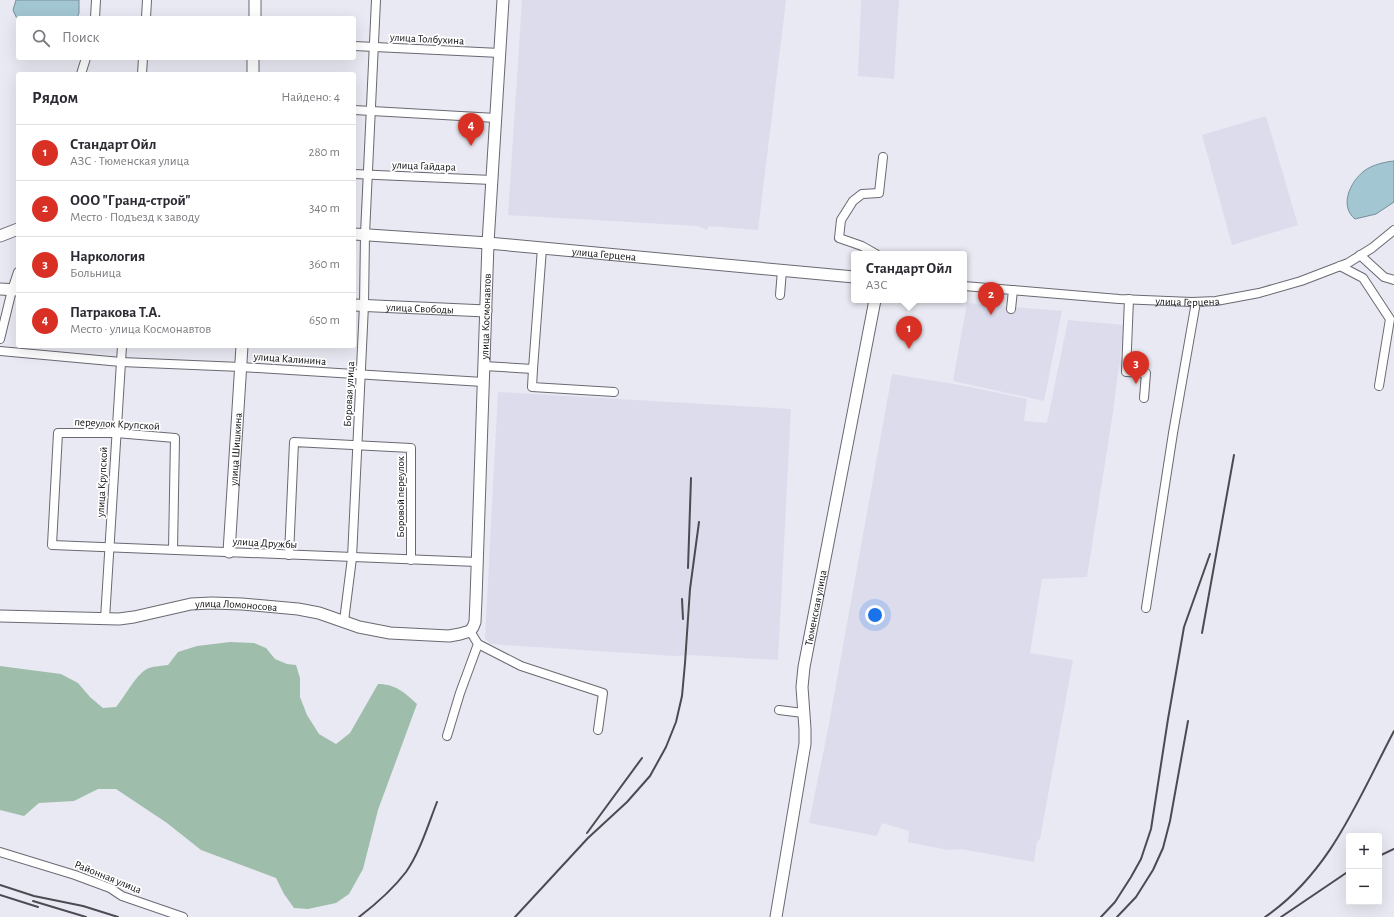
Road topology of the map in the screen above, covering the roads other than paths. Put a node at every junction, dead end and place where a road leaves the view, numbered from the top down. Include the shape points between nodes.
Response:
1 (96, 0) edge
2 (147, 0) edge
3 (255, 0) edge
4 (376, 0) edge
5 (503, 0) edge
6 (95, 16) edge
7 (146, 16) edge
8 (255, 16) edge
9 (356, 46) edge
10 (374, 47) junction
11 (500, 53) junction
12 (85, 60) edge
13 (143, 60) edge
14 (253, 60) edge
15 (82, 72) edge
16 (142, 72) edge
17 (253, 72) edge
18 (356, 110) edge
19 (371, 112) junction
20 (496, 118) junction
21 (883, 157) dead end
22 (356, 174) edge
23 (368, 174) junction
24 (492, 180) junction
25 (16, 230) edge
26 (1394, 230) edge
27 (359, 234) edge
28 (0, 236) edge
29 (488, 243) junction
30 (542, 248) junction
31 (871, 251) edge
32 (1360, 255) junction
33 (1340, 266) junction
34 (782, 270) junction
35 (851, 277) edge
36 (1394, 280) edge
37 (967, 286) edge
38 (0, 289) edge
39 (15, 290) edge
40 (1013, 290) junction
41 (780, 295) dead end
42 (1129, 300) junction
43 (1196, 302) junction
44 (874, 303) edge
45 (359, 305) edge
46 (1011, 309) dead end
47 (486, 310) junction
48 (0, 340) edge
49 (122, 348) edge
50 (242, 348) edge
51 (0, 351) edge
52 (121, 362) junction
53 (484, 366) junction
54 (241, 367) junction
55 (533, 369) junction
56 (361, 374) junction
57 (483, 382) junction
58 (1379, 386) dead end
59 (614, 392) dead end
60 (1144, 398) dead end
61 (116, 433) junction
62 (357, 444) junction
63 (52, 545) joint
64 (110, 547) junction
65 (173, 550) junction
66 (229, 552) junction
67 (289, 555) junction
68 (352, 558) junction
69 (411, 560) junction
70 (477, 562) junction
71 (1146, 608) dead end
72 (0, 616) edge
73 (105, 619) junction
74 (344, 621) junction
75 (470, 631) junction
76 (478, 644) junction
77 (779, 710) dead end
78 (803, 713) junction
79 (598, 730) dead end
80 (447, 736) dead end
81 (0, 852) edge
82 (183, 917) edge
83 (776, 917) edge

1 - 6 street
2 - 7 street
3 - 8 street
4 - 10 street, Боровая улица
5 - 11 street, улица Космонавтов
9 - 10 street, улица Толбухина
10 - 11 street, улица Толбухина
10 - 19 street, Боровая улица
11 - 20 street, улица Космонавтов
12 - 15 street
13 - 16 street
14 - 17 street
18 - 19 street
19 - 20 street
19 - 23 street, Боровая улица
20 - 24 street, улица Космонавтов
21 - 31 street via 879,193 862,194 841,220 839,238
22 - 23 street, улица Гайдара
23 - 24 street, улица Гайдара
23 - 27 street, Боровая улица
24 - 29 street, улица Космонавтов
25 - 28 street
26 - 32 street, улица Герцена
27 - 29 street, улица Герцена
27 - 45 street, Боровая улица
29 - 30 street, улица Герцена
29 - 47 street, улица Космонавтов
30 - 34 street, улица Герцена
30 - 55 street
32 - 33 street, улица Герцена
32 - 36 street via 1384,277
33 - 43 street, улица Герцена via 1259,293
33 - 58 street via 1363,278 1390,320
34 - 35 street, улица Герцена
34 - 41 street
37 - 40 street, улица Герцена
38 - 39 street
39 - 48 street
40 - 42 street, улица Герцена
40 - 46 street
42 - 43 street, улица Герцена
42 - 60 street via 1126,372 1146,373
43 - 71 street
44 - 78 street, Тюменская улица via 804,667
45 - 47 street, улица Свободы
45 - 56 street, Боровая улица
47 - 53 street, улица Космонавтов
49 - 52 street, улица Крупской
50 - 54 street, улица Шишкина
51 - 52 street, улица Калинина
52 - 54 street, улица Калинина
52 - 61 street, улица Крупской
53 - 55 street
53 - 57 street, улица Космонавтов
54 - 56 street, улица Калинина
54 - 66 street, улица Шишкина
55 - 59 street via 532,387
56 - 57 street, улица Калинина
56 - 62 street, Боровая улица
57 - 70 street, улица Космонавтов
61 - 63 street, переулок Крупской via 58,432
61 - 64 street, улица Крупской
61 - 65 street, переулок Крупской via 175,438
62 - 67 street, Боровой переулок via 294,442
62 - 68 street, Боровая улица
62 - 69 street, Боровой переулок via 411,448
63 - 64 street, улица Дружбы
64 - 65 street, улица Дружбы
64 - 73 street, улица Крупской
65 - 66 street, улица Дружбы
66 - 67 street, улица Дружбы
67 - 68 street, улица Дружбы
68 - 69 street, улица Дружбы
68 - 74 street, Боровая улица
69 - 70 street, улица Дружбы
70 - 75 street, улица Космонавтов via 475,622
72 - 73 street, улица Ломоносова
73 - 74 street, улица Ломоносова via 134,617 191,604 212,603 298,609
74 - 75 street, улица Ломоносова via 359,627 390,633 449,636
75 - 76 street
76 - 79 street via 521,666 603,693
76 - 80 street
77 - 78 street
78 - 83 street, Тюменская улица via 805,744
81 - 82 street, Районная улица via 75,875 110,888 122,896

